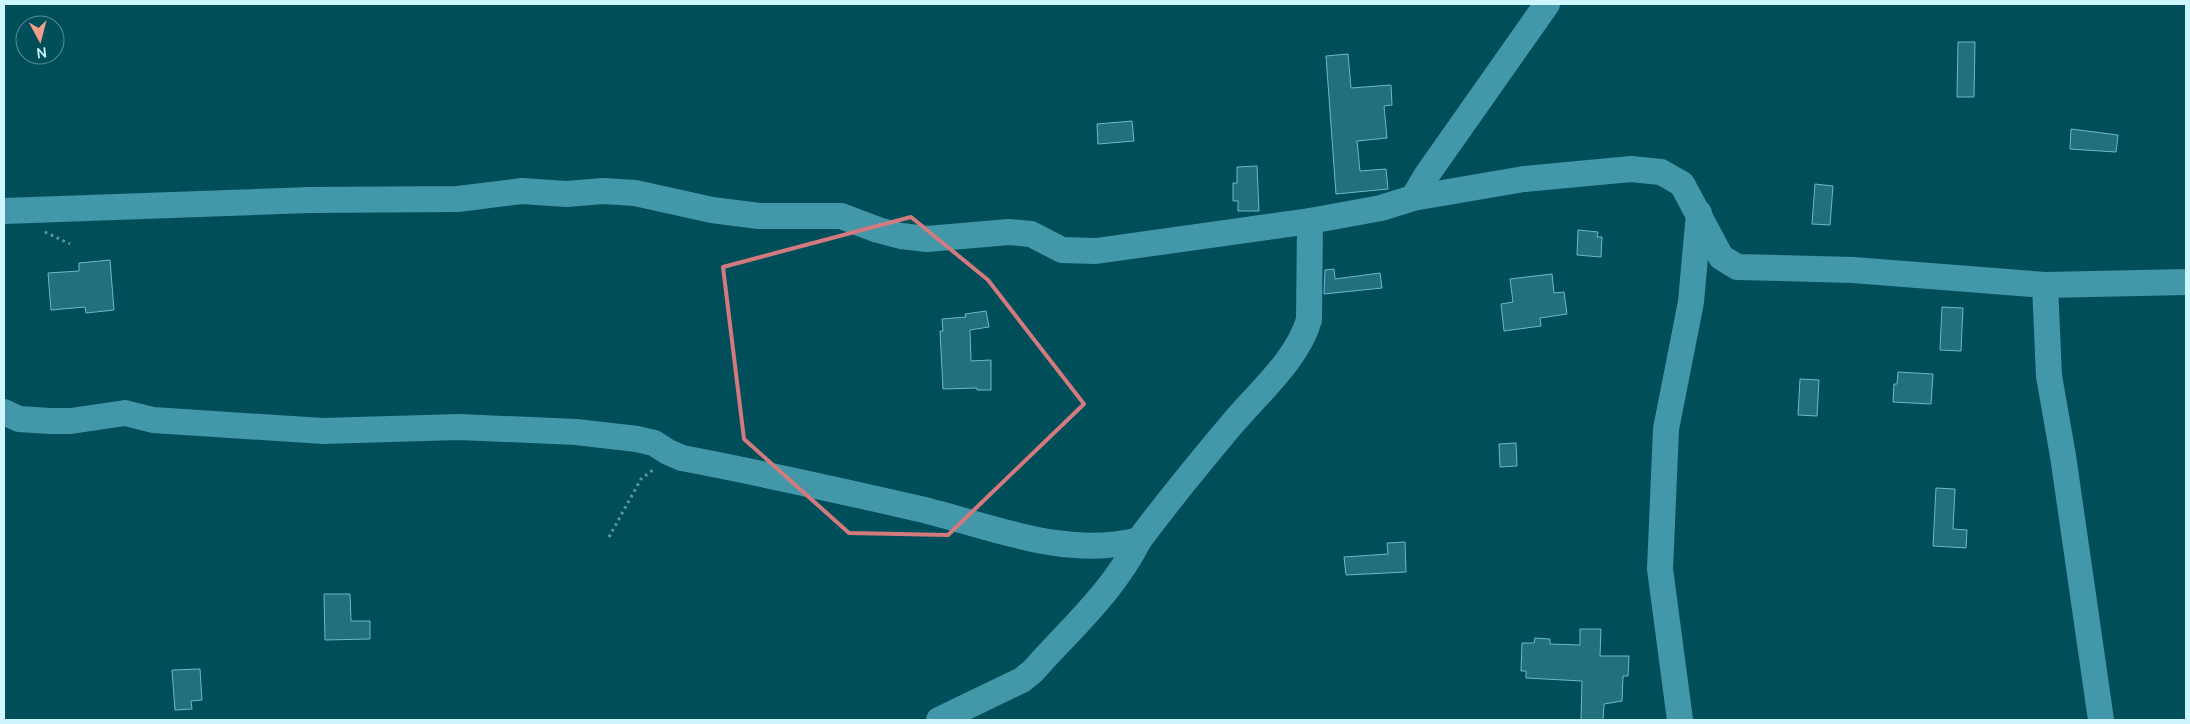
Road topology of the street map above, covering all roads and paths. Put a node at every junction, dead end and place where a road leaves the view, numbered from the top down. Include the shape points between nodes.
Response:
1 (1547, 4) edge
2 (1413, 198) junction
3 (4, 211) edge
4 (1699, 213) junction
5 (1310, 221) junction
6 (2186, 282) edge
7 (2045, 285) junction
8 (4, 412) edge
9 (675, 455) junction
10 (609, 537) dead end
11 (1138, 540) junction
12 (939, 720) edge
13 (1680, 720) edge
14 (2101, 720) edge

1 - 2 street
2 - 4 street via 1524,179 1631,168 1661,172 1682,184
2 - 5 street via 1381,208
3 - 5 street via 310,200 458,199 522,192 566,194 603,191 635,193 712,210 759,216 841,216 878,230 928,239 1009,232 1031,234 1062,250 1096,251
4 - 7 street via 1721,257 1737,267 1853,270
4 - 13 street via 1690,302 1666,429 1660,569
5 - 11 street via 1309,320 1304,335
6 - 7 street
7 - 14 street via 2049,376
8 - 9 street via 19,419 50,421 125,414 153,420 323,431 459,427 576,432 637,439 654,443
9 - 10 path via 641,479
9 - 11 street via 785,477 966,520 996,532 1038,541 1086,546 1120,545
11 - 12 street via 1126,566 1102,597 1033,672

